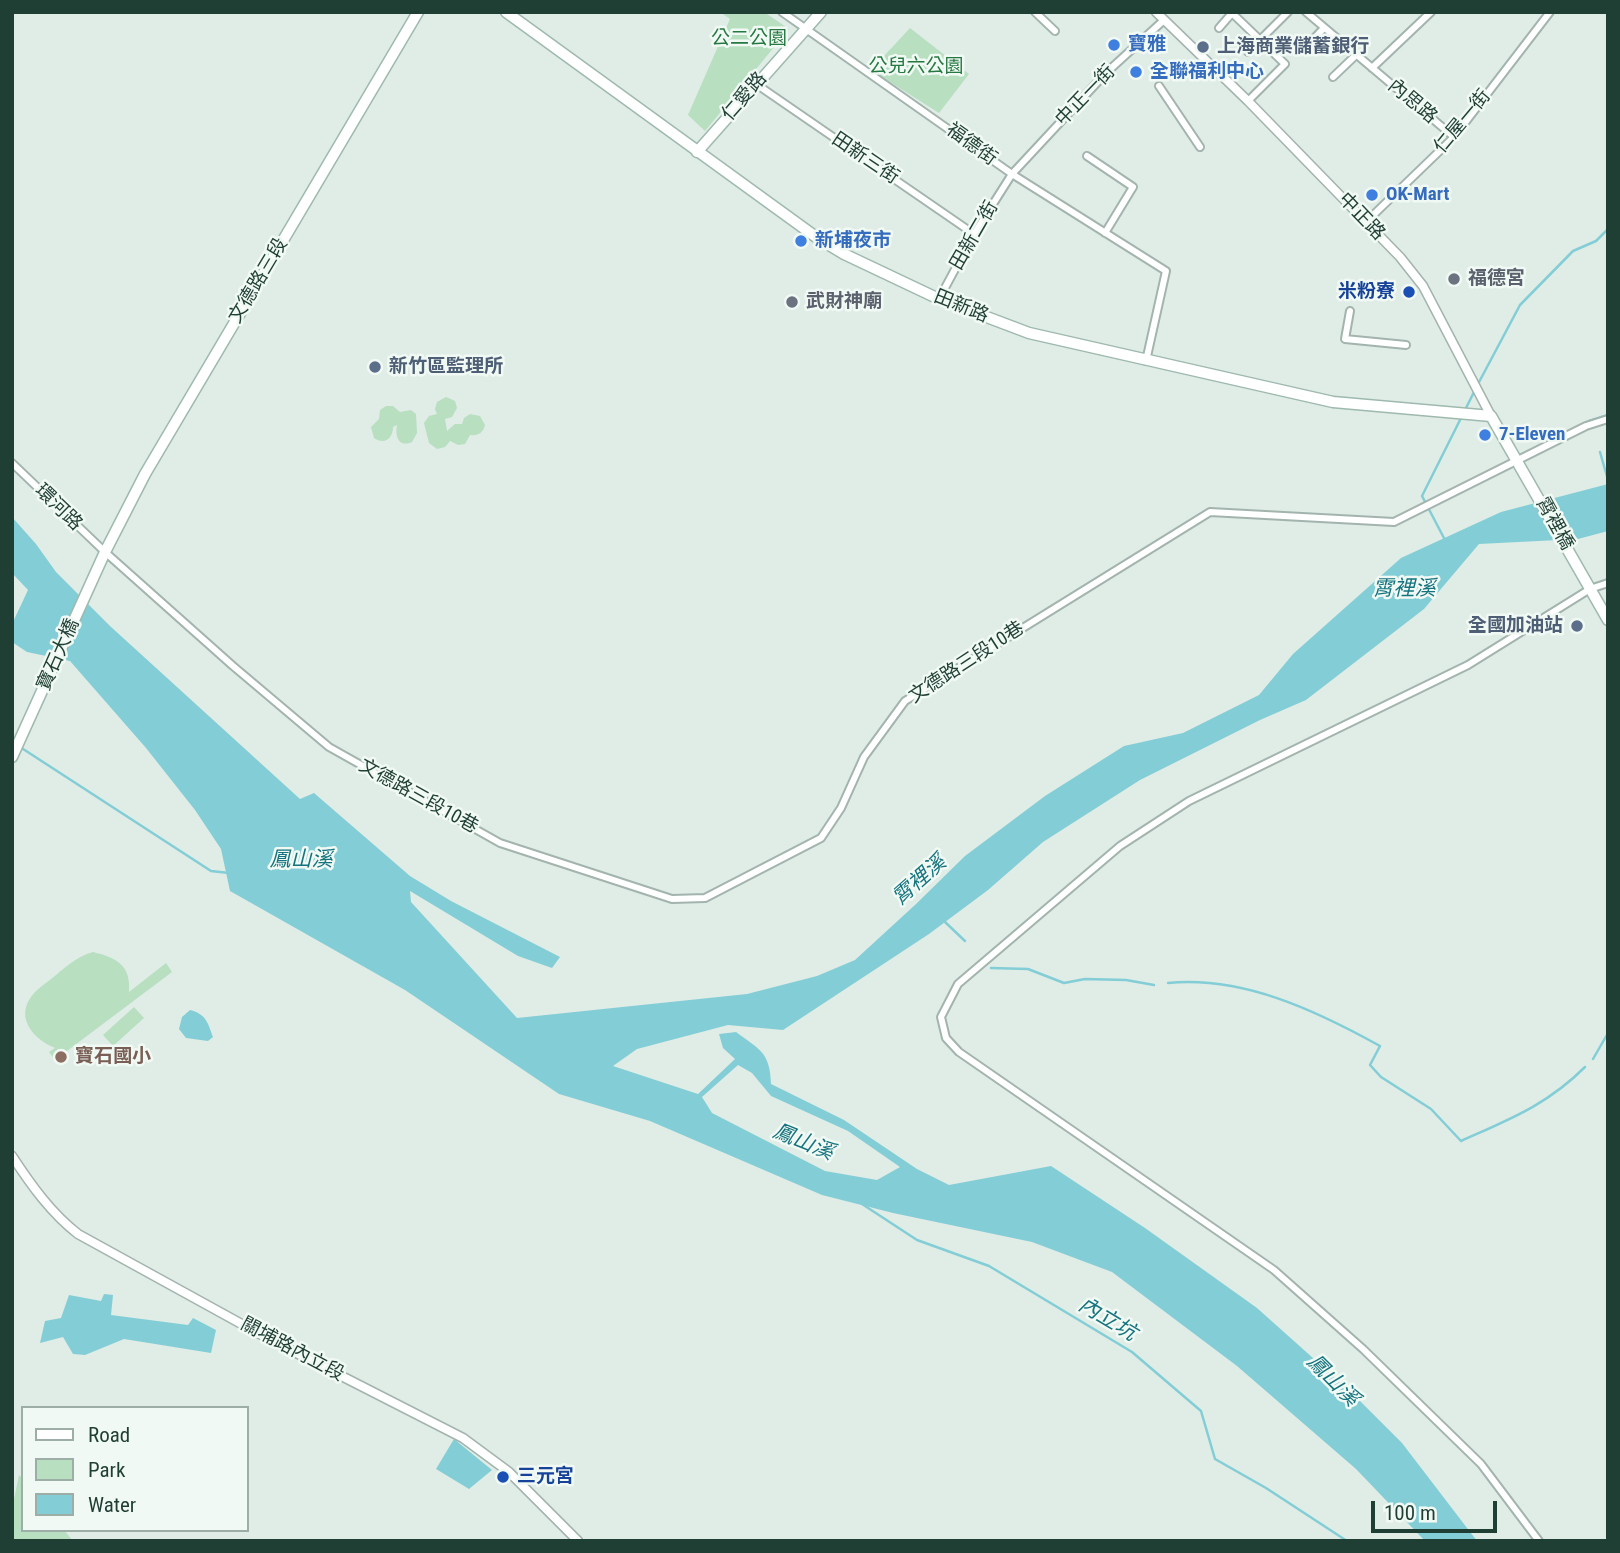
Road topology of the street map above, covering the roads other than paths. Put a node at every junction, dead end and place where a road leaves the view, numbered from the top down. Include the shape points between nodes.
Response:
1 (418, 12) edge
2 (506, 12) edge
3 (782, 12) edge
4 (821, 12) edge
5 (1035, 12) edge
6 (1156, 12) edge
7 (1288, 12) edge
8 (1306, 12) edge
9 (1431, 12) edge
10 (1550, 12) edge
11 (1233, 13) edge
12 (1164, 20) junction
13 (806, 28) junction
14 (1219, 28) dead end
15 (1324, 28) junction
16 (1055, 31) dead end
17 (1261, 41) junction
18 (1303, 50) dead end
19 (1248, 52) dead end
20 (1356, 55) junction
21 (1372, 68) junction
22 (1333, 77) dead end
23 (756, 84) junction
24 (1159, 86) dead end
25 (1248, 101) junction
26 (1454, 137) junction
27 (1200, 147) dead end
28 (697, 152) junction
29 (1087, 156) dead end
30 (1012, 174) junction
31 (1366, 222) junction
32 (1105, 233) junction
33 (974, 234) junction
34 (939, 299) junction
35 (1350, 312) dead end
36 (1406, 345) dead end
37 (1146, 361) junction
38 (1491, 416) junction
39 (1608, 419) edge
40 (1517, 459) junction
41 (12, 463) edge
42 (105, 552) junction
43 (1608, 583) edge
44 (1590, 589) junction
45 (1608, 620) edge
46 (12, 757) edge
47 (12, 1156) edge
48 (578, 1541) edge
49 (1539, 1541) edge

1 - 42 main road, 文德路三段 via 145,474
2 - 28 main road, 田新路
3 - 13 street, 福德街
4 - 13 main road, 仁愛路
5 - 16 street
6 - 12 street, 中正路
7 - 17 street
8 - 15 street, 內思路
9 - 21 street
10 - 26 street, 仁屋一街
11 - 14 street
11 - 17 street
12 - 25 street, 中正路
12 - 30 street, 中正一街 via 1107,72
13 - 23 main road, 仁愛路
13 - 30 street, 福德街
15 - 18 street
15 - 20 street, 內思路
17 - 19 street
17 - 25 street via 1285,64
20 - 21 street, 內思路
20 - 22 street
21 - 26 street, 內思路
23 - 28 main road, 仁愛路
23 - 33 street, 田新三街
24 - 27 street
25 - 31 street, 中正路
26 - 31 street, 仁屋一街
28 - 34 main road, 田新路 via 844,254
29 - 32 street via 1133,187
30 - 32 street, 福德街
30 - 33 street, 田新二街
31 - 38 street, 中正路 via 1423,286
32 - 37 street, 福德街 via 1166,271
33 - 34 street, 田新二街
34 - 37 main road, 田新路 via 1029,333
35 - 36 street via 1345,339
37 - 38 main road, 田新路 via 1332,402
38 - 40 main road, 中正路
39 - 40 street, 文德路三段10巷
40 - 42 street, 文德路三段10巷 via 1394,522 1210,512 905,701 864,757 841,808 821,838 705,898 672,899 500,843 352,761 257,687
40 - 44 main road, 霄裡橋
41 - 42 street, 環河路
42 - 46 main road, 寶石大橋
43 - 44 street
44 - 45 main road, 霄裡橋
44 - 49 street via 1468,665 1251,769 1154,824 1104,859 958,984 942,1017 946,1038 960,1052 1274,1270 1481,1464
47 - 48 street, 關埔路內立段 via 47,1205 78,1234 463,1438 509,1472

